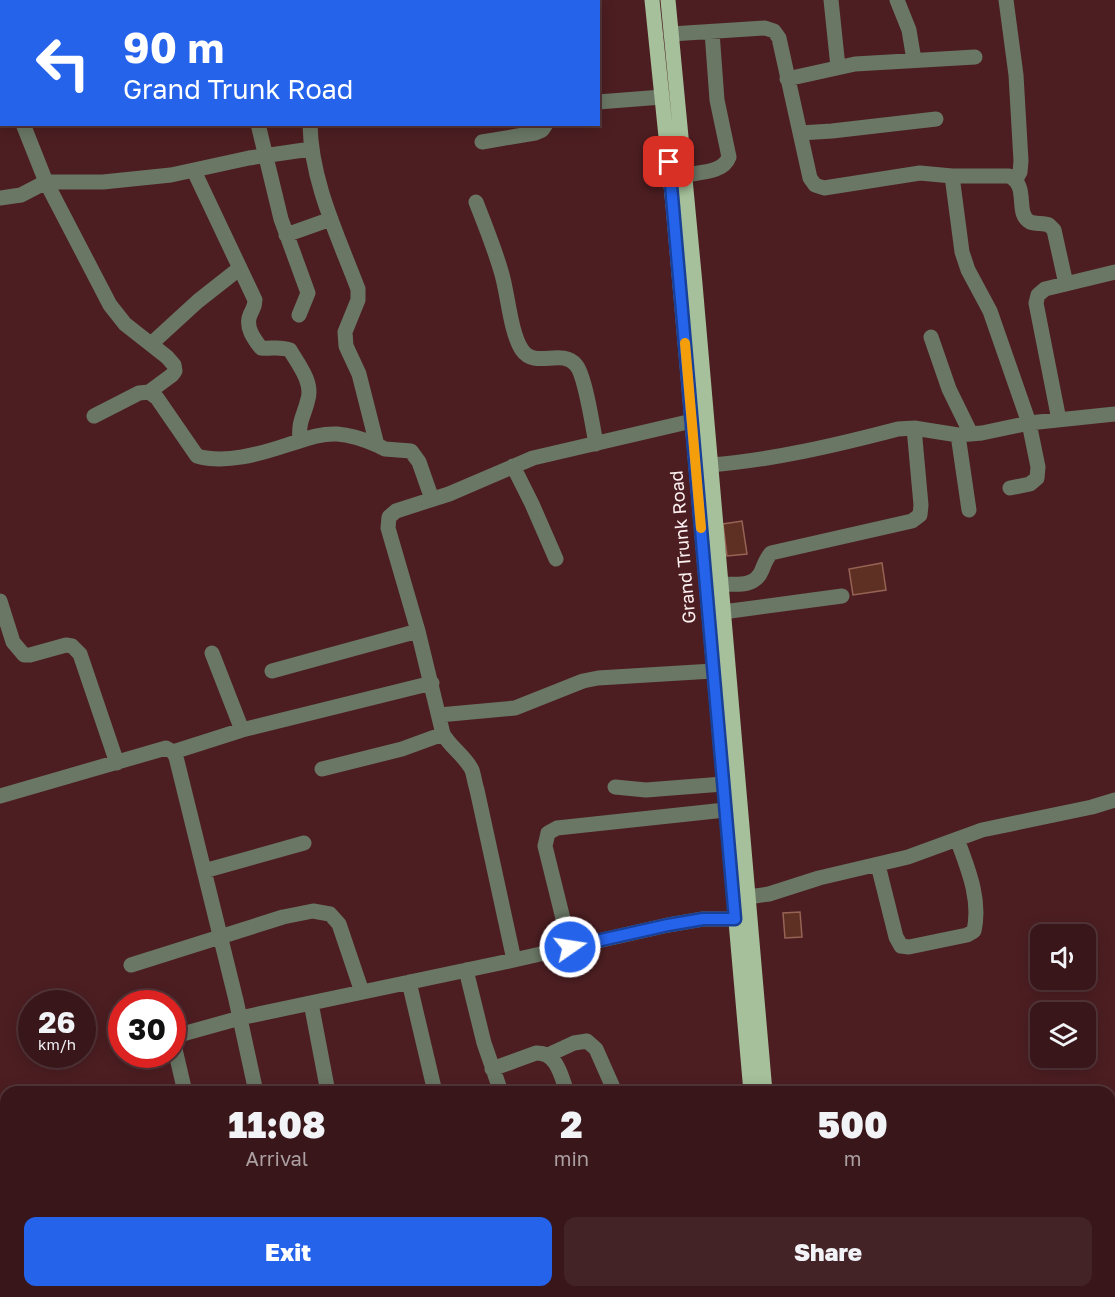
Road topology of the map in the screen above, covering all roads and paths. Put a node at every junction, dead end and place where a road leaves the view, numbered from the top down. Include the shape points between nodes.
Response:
1 (652, 0) edge
2 (668, 0) edge
3 (831, 0) edge
4 (897, 0) edge
5 (1006, 0) edge
6 (712, 32) junction
7 (671, 33) junction
8 (975, 57) dead end
9 (914, 60) junction
10 (838, 67) junction
11 (787, 79) junction
12 (662, 97) junction
13 (600, 102) edge
14 (936, 119) dead end
15 (24, 126) edge
16 (259, 126) edge
17 (310, 126) edge
18 (545, 126) edge
19 (800, 133) junction
20 (482, 142) dead end
21 (311, 149) junction
22 (266, 155) junction
23 (195, 171) junction
24 (685, 175) junction
25 (952, 176) junction
26 (1016, 179) junction
27 (46, 182) junction
28 (0, 198) edge
29 (476, 202) dead end
30 (331, 219) junction
31 (286, 235) junction
32 (240, 268) junction
33 (1115, 272) edge
34 (1066, 284) junction
35 (299, 315) dead end
36 (931, 337) dead end
37 (151, 344) junction
38 (148, 392) junction
39 (1115, 414) edge
40 (94, 416) dead end
41 (1059, 420) junction
42 (692, 421) junction
43 (1029, 423) junction
44 (914, 428) junction
45 (964, 434) junction
46 (300, 441) junction
47 (596, 444) junction
48 (377, 445) junction
49 (710, 465) junction
50 (513, 466) junction
51 (1010, 488) dead end
52 (432, 499) junction
53 (969, 510) dead end
54 (556, 559) dead end
55 (720, 584) junction
56 (842, 596) dead end
57 (0, 601) edge
58 (723, 612) junction
59 (418, 631) junction
60 (212, 653) dead end
61 (272, 671) dead end
62 (713, 671) junction
63 (432, 683) junction
64 (439, 715) junction
65 (242, 730) junction
66 (443, 734) junction
67 (173, 752) junction
68 (117, 763) junction
69 (322, 769) dead end
70 (723, 784) junction
71 (615, 787) dead end
72 (0, 796) edge
73 (1115, 800) edge
74 (725, 810) junction
75 (957, 839) junction
76 (304, 843) dead end
77 (878, 865) junction
78 (204, 871) junction
79 (748, 897) junction
80 (735, 919) junction
81 (220, 936) junction
82 (570, 947) junction
83 (514, 960) junction
84 (131, 965) dead end
85 (466, 970) junction
86 (408, 982) junction
87 (362, 992) junction
88 (311, 1003) junction
89 (240, 1018) junction
90 (548, 1055) junction
91 (492, 1069) junction
92 (183, 1086) edge
93 (255, 1086) edge
94 (327, 1086) edge
95 (434, 1086) edge
96 (499, 1086) edge
97 (565, 1086) edge
98 (612, 1086) edge
99 (750, 1086) edge
100 (764, 1086) edge

1 - 12 main road, Grand Trunk Road
2 - 7 main road, Grand Trunk Road
3 - 10 street
4 - 9 street via 909,30
5 - 26 street via 1021,161
6 - 7 street
6 - 11 street via 765,28 774,31
6 - 24 street via 717,100 729,157 719,168
7 - 24 main road, Grand Trunk Road
8 - 9 street
9 - 10 street
10 - 11 street
11 - 19 street
12 - 13 street
12 - 42 main road, Grand Trunk Road
14 - 19 street
15 - 27 street
16 - 22 street
17 - 21 street
18 - 20 street via 535,133
19 - 25 street via 810,178 824,188 920,173
21 - 22 street
21 - 30 street
22 - 23 street
22 - 31 street
23 - 27 street via 103,183
23 - 32 street
24 - 49 main road, Grand Trunk Road
25 - 26 street
25 - 43 street via 962,252 990,311
26 - 34 street via 1026,218 1054,230
27 - 28 street via 21,195
27 - 37 street via 110,306 125,324
29 - 47 street via 502,272 518,342 524,353 533,358 563,357 575,363
30 - 31 street
30 - 48 street via 358,289 358,300 345,332 346,346 359,374
31 - 35 street via 308,293
32 - 37 street
32 - 46 street via 255,300 248,325 254,339 261,348 290,350 309,386 299,426
33 - 34 street
34 - 41 street via 1045,289 1036,303
36 - 45 street
37 - 38 street via 167,357 175,371
38 - 40 street
38 - 46 street via 157,398 196,456 240,457
39 - 41 street
41 - 43 street
42 - 47 street
42 - 62 main road, Grand Trunk Road
43 - 45 street
43 - 51 street via 1037,478 1030,484
44 - 45 street
44 - 49 street via 769,458
44 - 55 street via 920,515 912,521 771,553 758,578 749,584
45 - 53 street
46 - 48 street via 335,434 357,436
47 - 50 street
48 - 52 street via 411,451
49 - 55 main road, Grand Trunk Road
50 - 52 street
50 - 54 street
52 - 59 street via 389,517 388,528
55 - 58 main road, Grand Trunk Road
56 - 58 street
57 - 68 street via 13,642 24,655 66,645 76,649
58 - 79 main road, Grand Trunk Road
59 - 61 street
59 - 63 street
60 - 65 street
62 - 64 street via 583,681 515,708
62 - 70 main road, Grand Trunk Road
63 - 64 street
63 - 65 street
64 - 66 street
65 - 67 street
66 - 69 street via 402,749
66 - 83 street via 472,770
67 - 68 street via 166,748
67 - 78 street
68 - 72 street
70 - 71 street via 646,790
70 - 74 main road, Grand Trunk Road
73 - 75 street via 1001,825
74 - 80 main road, Grand Trunk Road
74 - 82 street via 557,828 548,833 545,846
75 - 77 street
75 - 77 street via 974,894 975,931 967,935 902,946 896,938
76 - 78 street
77 - 79 street
78 - 81 street
79 - 100 main road, Grand Trunk Road
80 - 82 street via 703,919
80 - 99 main road, Grand Trunk Road
81 - 84 street
81 - 87 street via 313,911 330,914 339,924
81 - 89 street
82 - 83 street
83 - 85 street
85 - 86 street
85 - 91 street
86 - 87 street
86 - 95 street
87 - 88 street
88 - 89 street
88 - 94 street
89 - 92 street via 179,1035 174,1045
89 - 93 street
90 - 91 street via 536,1053
90 - 97 street via 556,1063
90 - 98 street via 587,1041 596,1048
91 - 96 street

